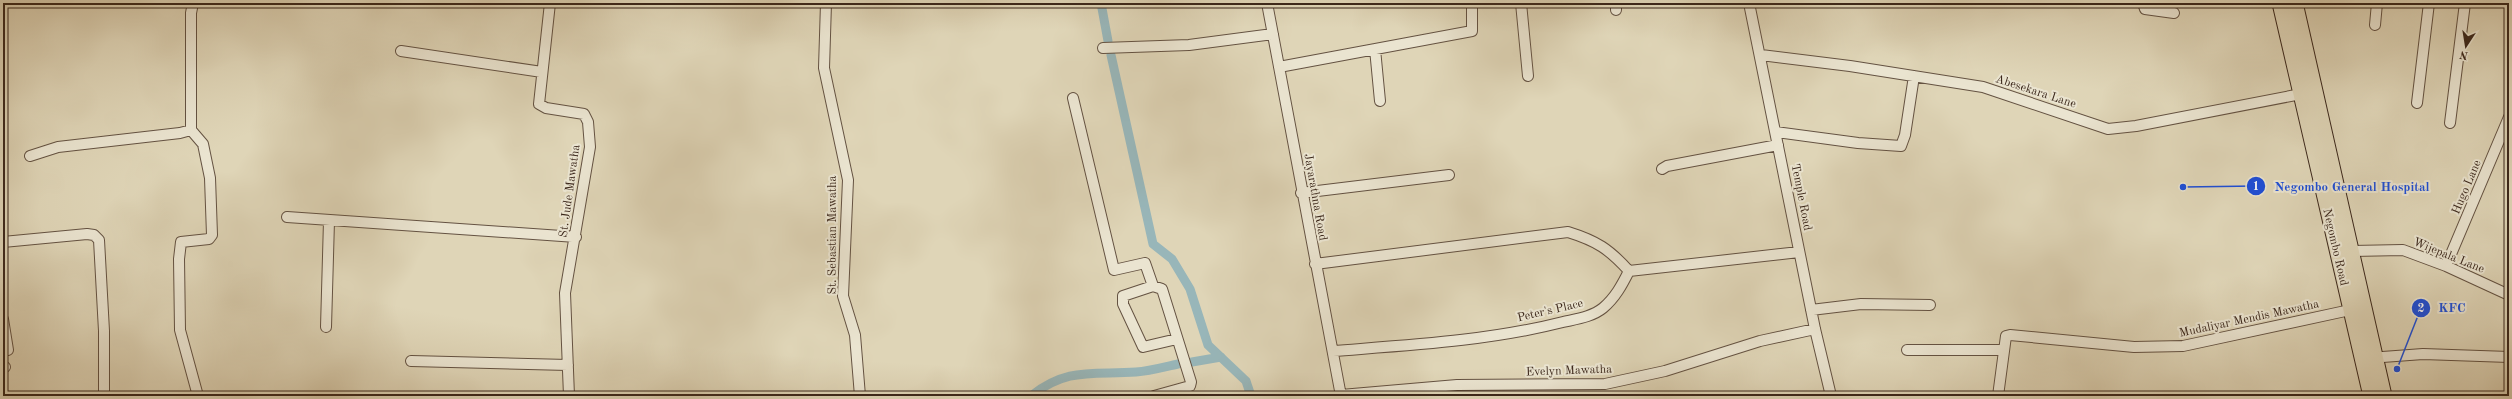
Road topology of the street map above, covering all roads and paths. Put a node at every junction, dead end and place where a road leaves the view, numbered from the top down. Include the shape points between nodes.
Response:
1 (193, 3) edge
2 (550, 3) edge
3 (826, 3) edge
4 (1267, 3) edge
5 (1472, 3) edge
6 (1521, 3) edge
7 (1749, 3) edge
8 (2143, 3) edge
9 (2280, 3) edge
10 (2295, 3) edge
11 (2377, 3) edge
12 (2429, 3) edge
13 (2465, 3) edge
14 (2174, 13) dead end
15 (2375, 25) dead end
16 (1273, 34) junction
17 (1103, 48) dead end
18 (1375, 49) junction
19 (401, 51) dead end
20 (1761, 55) junction
21 (1279, 67) junction
22 (542, 72) junction
23 (1528, 76) dead end
24 (1914, 76) junction
25 (2301, 94) junction
26 (1073, 98) dead end
27 (1380, 101) dead end
28 (2417, 103) dead end
29 (2509, 117) edge
30 (2450, 122) dead end
31 (191, 130) junction
32 (1776, 132) junction
33 (1778, 145) junction
34 (30, 156) dead end
35 (1662, 169) dead end
36 (1449, 175) dead end
37 (1302, 193) junction
38 (287, 217) dead end
39 (329, 221) junction
40 (576, 237) junction
41 (3, 242) edge
42 (2352, 251) junction
43 (1799, 252) junction
44 (1314, 264) junction
45 (2446, 266) junction
46 (1629, 271) junction
47 (1153, 286) junction
48 (2509, 295) edge
49 (1930, 304) dead end
50 (1811, 310) junction
51 (2350, 310) junction
52 (3, 319) edge
53 (326, 327) dead end
54 (1815, 329) junction
55 (1177, 338) junction
56 (8, 350) dead end
57 (1907, 350) dead end
58 (2004, 350) junction
59 (1333, 351) junction
60 (2509, 357) edge
61 (2369, 358) junction
62 (411, 361) dead end
63 (568, 365) junction
64 (104, 396) edge
65 (198, 396) edge
66 (569, 396) edge
67 (860, 396) edge
68 (1154, 396) edge
69 (1341, 396) edge
70 (1831, 396) edge
71 (1998, 396) edge
72 (2371, 396) edge
73 (2384, 396) edge

1 - 31 street
2 - 22 street, St. Jude Mawatha
3 - 67 street, St. Sebastian Mawatha via 824,68 848,180 843,296 855,336
4 - 16 street, Jayarathna Road
5 - 18 street via 1472,31
6 - 23 street
7 - 20 street, Temple Road
8 - 14 street via 2145,9
9 - 25 highway, Negombo Road
10 - 42 highway, Negombo Road
11 - 15 street
12 - 28 street
13 - 30 street
16 - 17 street via 1190,45
16 - 21 street, Jayarathna Road
18 - 21 street
18 - 27 street
19 - 22 street
20 - 24 street, Abesekara Lane
20 - 32 street, Temple Road
21 - 37 street, Jayarathna Road
22 - 40 street, St. Jude Mawatha via 539,104 546,108 584,114 588,122 590,147
24 - 25 street, Abesekara Lane via 1983,87 2108,129 2136,126
24 - 32 street via 1901,146
25 - 51 highway, Negombo Road
26 - 47 street via 1114,270 1145,263
29 - 45 street, Hugo Lane
31 - 34 street via 58,147
31 - 65 street via 203,144 210,178 212,236 209,239 181,242 180,245 180,330
32 - 33 street, Temple Road
33 - 35 street
33 - 43 street, Temple Road
36 - 37 street
37 - 44 street, Jayarathna Road
38 - 39 street
39 - 40 street
39 - 53 street
40 - 63 street, St. Jude Mawatha via 565,293
41 - 64 street via 87,234 94,235 99,240 104,331
42 - 45 street, Wijepala Lane via 2403,250
42 - 61 highway, Negombo Road
43 - 46 street
43 - 50 street, Temple Road
44 - 46 street via 1568,232 1592,240 1611,252
44 - 59 street, Jayarathna Road
45 - 48 street, Wijepala Lane
46 - 59 street, Peter's Place via 1617,293 1602,309 1588,316 1537,329 1440,343
47 - 55 street via 1162,289
47 - 55 street via 1123,296 1121,300 1126,311 1143,347
49 - 50 street via 1861,304
50 - 54 street, Temple Road
51 - 58 street, Mudaliyar Mendis Mawatha via 2183,346 2134,347 2010,335 2006,336
51 - 61 highway, Negombo Road
52 - 56 street
54 - 69 street, Evelyn Mawatha via 1760,341 1665,371 1605,384 1457,386
54 - 70 street, Temple Road
55 - 68 street via 1191,382 1190,386
57 - 58 street
58 - 71 street
59 - 69 street, Jayarathna Road
60 - 61 street via 2423,354
61 - 72 highway, Negombo Road
61 - 73 highway, Negombo Road
62 - 63 street
63 - 66 street, St. Jude Mawatha

